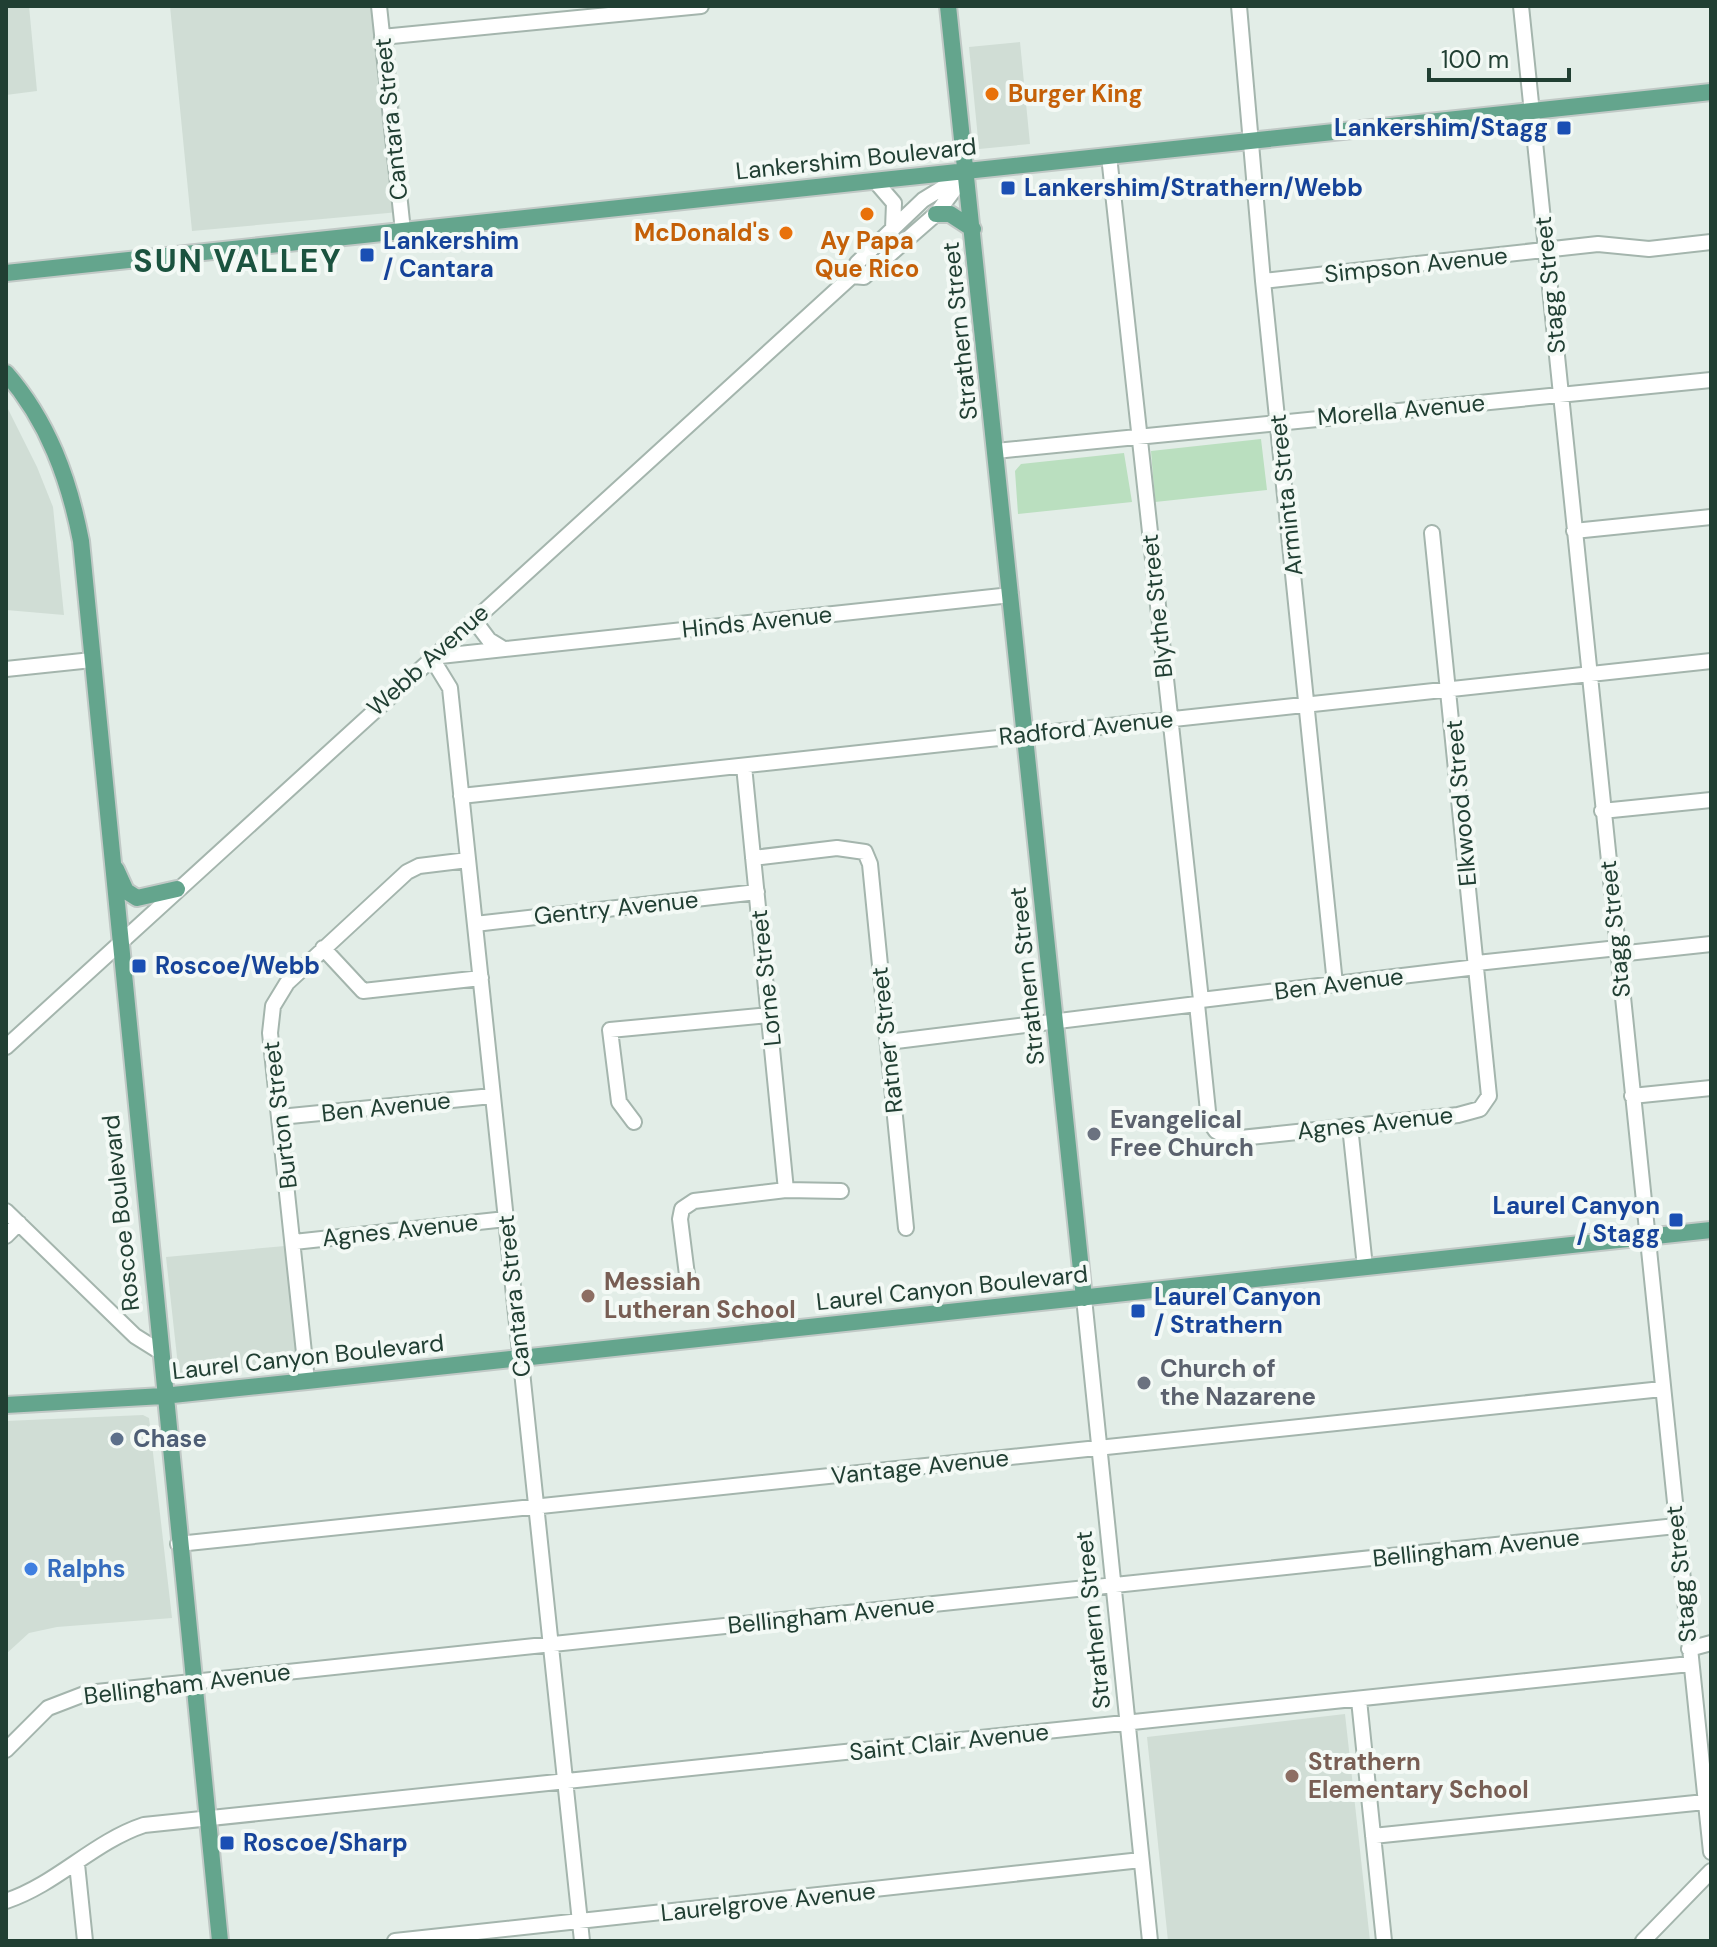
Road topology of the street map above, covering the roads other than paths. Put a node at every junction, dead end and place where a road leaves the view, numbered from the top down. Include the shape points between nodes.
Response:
1 (379, 6) edge
2 (701, 6) edge
3 (948, 6) edge
4 (1239, 6) edge
5 (1521, 6) edge
6 (382, 37) junction
7 (1711, 92) edge
8 (1532, 110) junction
9 (1250, 141) junction
10 (1109, 156) junction
11 (967, 173) junction
12 (875, 181) junction
13 (936, 214) junction
14 (893, 229) junction
15 (973, 229) junction
16 (403, 231) junction
17 (1711, 242) edge
18 (1546, 251) junction
19 (6, 273) edge
20 (852, 276) junction
21 (1263, 281) junction
22 (6, 373) edge
23 (1711, 380) edge
24 (1561, 395) junction
25 (1278, 422) junction
26 (1139, 437) junction
27 (996, 451) junction
28 (1711, 517) edge
29 (1574, 531) junction
30 (1432, 533) dead end
31 (1011, 595) junction
32 (474, 620) junction
33 (503, 649) junction
34 (431, 657) junction
35 (92, 660) junction
36 (1711, 661) edge
37 (6, 669) edge
38 (1588, 673) junction
39 (1450, 688) junction
40 (1308, 703) junction
41 (1169, 719) junction
42 (1026, 734) junction
43 (744, 766) junction
44 (461, 796) junction
45 (1711, 800) edge
46 (1602, 811) junction
47 (111, 858) junction
48 (753, 858) junction
49 (468, 860) junction
50 (177, 889) junction
51 (757, 892) junction
52 (475, 924) junction
53 (119, 942) junction
54 (1711, 944) edge
55 (323, 948) junction
56 (1618, 951) junction
57 (1477, 965) junction
58 (481, 978) junction
59 (1335, 984) junction
60 (1199, 1002) junction
61 (770, 1015) junction
62 (1056, 1021) junction
63 (888, 1042) junction
64 (6, 1047) edge
65 (1488, 1074) joint
66 (1711, 1088) edge
67 (492, 1096) junction
68 (1632, 1096) junction
69 (280, 1117) junction
70 (634, 1122) dead end
71 (1350, 1126) junction
72 (1231, 1139) joint
73 (786, 1190) junction
74 (841, 1191) dead end
75 (6, 1211) edge
76 (506, 1219) junction
77 (19, 1223) junction
78 (906, 1228) dead end
79 (1711, 1230) edge
80 (6, 1236) edge
81 (1646, 1236) junction
82 (294, 1242) junction
83 (1365, 1267) junction
84 (687, 1275) dead end
85 (1084, 1298) junction
86 (159, 1351) junction
87 (520, 1359) junction
88 (307, 1381) junction
89 (1662, 1389) junction
90 (163, 1396) junction
91 (6, 1405) edge
92 (1100, 1449) junction
93 (536, 1507) junction
94 (1676, 1526) junction
95 (178, 1544) junction
96 (1114, 1586) junction
97 (1711, 1643) edge
98 (552, 1644) junction
99 (1690, 1657) junction
100 (192, 1682) junction
101 (1359, 1700) junction
102 (1128, 1723) junction
103 (6, 1750) edge
104 (566, 1782) junction
105 (1705, 1802) junction
106 (208, 1818) junction
107 (1373, 1836) junction
108 (1711, 1852) edge
109 (1141, 1860) junction
110 (77, 1864) junction
111 (1711, 1871) edge
112 (6, 1901) edge
113 (580, 1923) junction
114 (85, 1941) edge
115 (220, 1941) edge
116 (395, 1941) edge
117 (582, 1941) edge
118 (1150, 1941) edge
119 (1384, 1941) edge
120 (1643, 1941) edge

1 - 6 street, Cantara Street
2 - 6 street
3 - 11 main road, Strathern Street
4 - 9 street, Arminta Street
5 - 8 street, Stagg Street
6 - 16 street, Cantara Street
7 - 8 main road, Lankershim Boulevard
8 - 9 main road, Lankershim Boulevard
8 - 18 street, Stagg Street
9 - 10 main road, Lankershim Boulevard
9 - 21 street, Arminta Street
10 - 11 main road, Lankershim Boulevard
10 - 26 street, Blythe Street
11 - 12 main road, Lankershim Boulevard
11 - 13 street, Webb Avenue
11 - 14 street, Webb Avenue via 923,200
11 - 15 main road, Strathern Street
12 - 14 street via 894,203
12 - 16 main road, Lankershim Boulevard
13 - 15 main road via 952,214
13 - 20 street, Webb Avenue via 864,277
14 - 20 street, Webb Avenue via 857,263
15 - 27 main road, Strathern Street
16 - 19 main road, Lankershim Boulevard
17 - 18 street, Simpson Avenue via 1649,249 1598,244
18 - 21 street, Simpson Avenue
18 - 24 street, Stagg Street
20 - 32 street, Webb Avenue
21 - 25 street, Arminta Street
22 - 35 main road, Roscoe Boulevard via 45,430 68,482 81,541
23 - 24 street, Morella Avenue
24 - 25 street, Morella Avenue
24 - 29 street, Stagg Street
25 - 26 street, Morella Avenue
25 - 40 street, Arminta Street
26 - 27 street, Morella Avenue
26 - 41 street, Blythe Street
27 - 31 main road, Strathern Street
28 - 29 street
29 - 38 street, Stagg Street
30 - 39 street, Elkwood Street
31 - 33 street, Hinds Avenue
31 - 42 main road, Strathern Street
32 - 33 street
32 - 34 street, Webb Avenue
33 - 34 street, Hinds Avenue
34 - 44 street, Cantara Street via 450,688
34 - 50 street, Webb Avenue
35 - 37 street
35 - 47 main road, Roscoe Boulevard
36 - 38 street, Radford Avenue
38 - 39 street, Radford Avenue
38 - 46 street, Stagg Street
39 - 40 street, Radford Avenue
39 - 57 street, Elkwood Street
40 - 41 street, Radford Avenue
40 - 59 street, Arminta Street
41 - 42 street, Radford Avenue
41 - 60 street, Blythe Street
42 - 43 street, Radford Avenue
42 - 62 main road, Strathern Street
43 - 44 street, Radford Avenue
43 - 48 street, Lorne Street
44 - 49 street, Cantara Street
45 - 46 street
46 - 56 street, Stagg Street
47 - 50 main road via 131,896
47 - 53 main road, Roscoe Boulevard
48 - 51 street, Lorne Street
48 - 63 street, Ratner Street via 837,848 865,852
49 - 52 street, Cantara Street
49 - 55 street, Burton Street via 407,872
50 - 53 street, Webb Avenue
51 - 52 street, Gentry Avenue
51 - 61 street, Lorne Street
52 - 58 street, Cantara Street
53 - 64 street, Webb Avenue
53 - 86 main road, Roscoe Boulevard
54 - 56 street, Ben Avenue
55 - 58 street via 363,991
55 - 69 street, Burton Street via 287,983 273,1006 270,1033
56 - 57 street, Ben Avenue
56 - 68 street, Stagg Street
57 - 59 street, Ben Avenue
57 - 65 street, Elkwood Street
58 - 67 street, Cantara Street
59 - 60 street, Ben Avenue
60 - 62 street, Ben Avenue
60 - 72 street, Blythe Street via 1209,1121
61 - 70 street via 610,1030 619,1102
61 - 73 street, Lorne Street
62 - 63 street, Ben Avenue
62 - 85 main road, Strathern Street
63 - 78 street, Ratner Street
65 - 71 street, Agnes Avenue via 1489,1096 1474,1112
66 - 68 street
67 - 69 street, Ben Avenue
67 - 76 street, Cantara Street
68 - 81 street, Stagg Street
69 - 82 street, Burton Street
71 - 72 street, Agnes Avenue
71 - 83 street
73 - 74 street
73 - 84 street via 694,1201 682,1209
75 - 77 street
76 - 82 street, Agnes Avenue
76 - 87 street, Cantara Street
77 - 80 street
77 - 86 street via 135,1336
79 - 81 main road, Laurel Canyon Boulevard
81 - 83 main road, Laurel Canyon Boulevard
81 - 89 street, Stagg Street
82 - 88 street, Burton Street
83 - 85 main road, Laurel Canyon Boulevard
85 - 87 main road, Laurel Canyon Boulevard
85 - 92 street, Strathern Street
86 - 90 main road, Roscoe Boulevard
87 - 88 main road, Laurel Canyon Boulevard
87 - 93 street, Cantara Street
88 - 90 main road, Laurel Canyon Boulevard
89 - 92 street, Vantage Avenue
89 - 94 street, Stagg Street
90 - 91 main road, Laurel Canyon Boulevard
90 - 95 main road, Roscoe Boulevard
92 - 93 street, Vantage Avenue
92 - 96 street, Strathern Street
93 - 95 street, Vantage Avenue
93 - 98 street, Cantara Street
94 - 96 street, Bellingham Avenue
94 - 99 street, Stagg Street
95 - 100 main road, Roscoe Boulevard
96 - 98 street, Bellingham Avenue
96 - 102 street, Strathern Street
97 - 99 street, Saint Clair Avenue
98 - 100 street, Bellingham Avenue
98 - 104 street, Cantara Street
99 - 101 street, Saint Clair Avenue
99 - 105 street, Stagg Street
100 - 103 street, Bellingham Avenue via 87,1693 62,1701 38,1716
100 - 106 main road, Roscoe Boulevard
101 - 102 street, Saint Clair Avenue
101 - 107 street
102 - 104 street, Saint Clair Avenue
102 - 109 street, Strathern Street
104 - 106 street, Saint Clair Avenue
104 - 113 street, Cantara Street
105 - 107 street
105 - 108 street, Stagg Street
106 - 110 street, Saint Clair Avenue via 126,1831
106 - 115 main road, Roscoe Boulevard
107 - 119 street
109 - 113 street, Laurelgrove Avenue
109 - 118 street, Strathern Street
110 - 112 street, Saint Clair Avenue via 40,1888
110 - 114 street
111 - 120 street
113 - 116 street, Laurelgrove Avenue
113 - 117 street, Cantara Street

